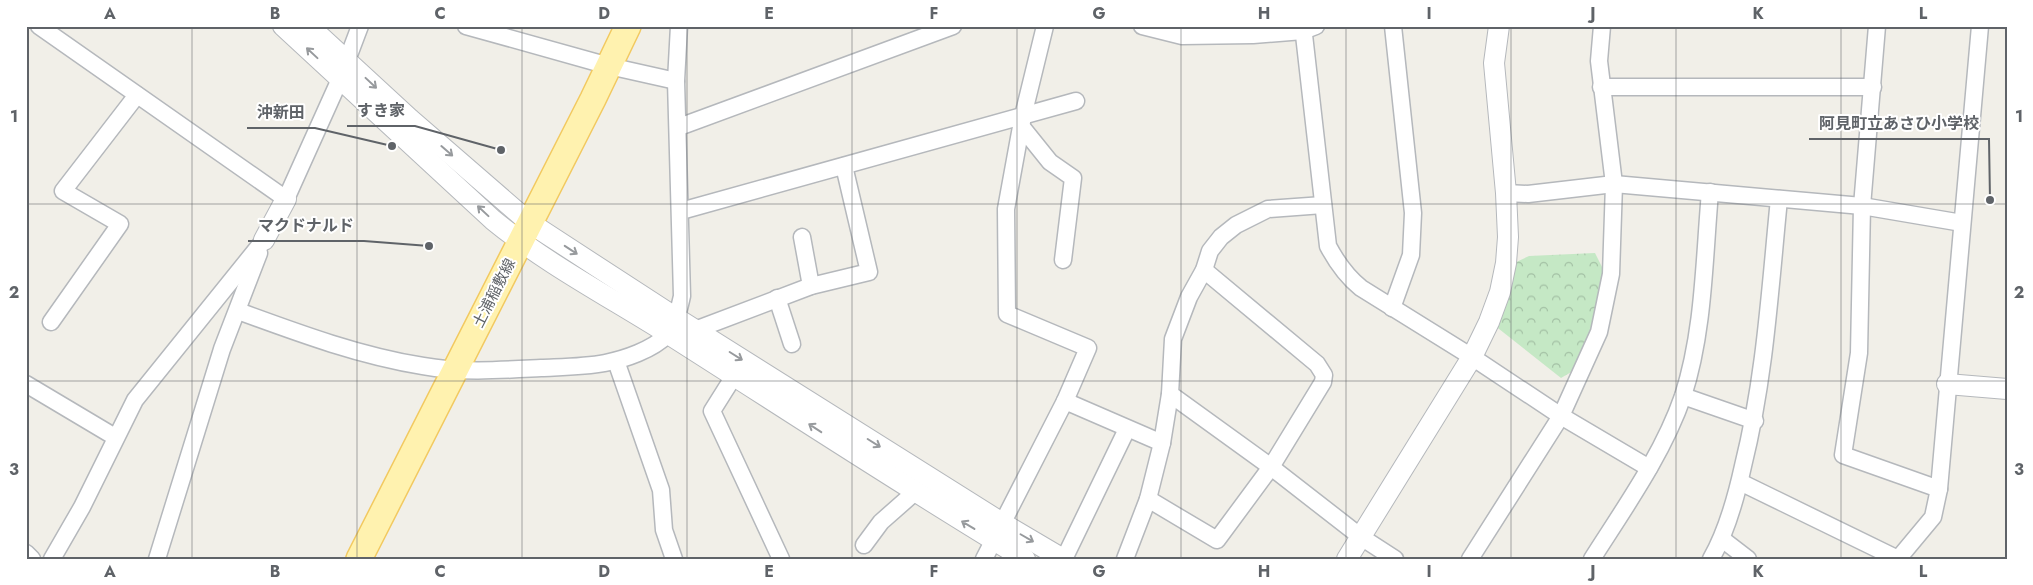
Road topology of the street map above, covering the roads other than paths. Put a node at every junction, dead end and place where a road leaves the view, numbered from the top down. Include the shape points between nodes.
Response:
1 (38, 26) edge
2 (283, 26) edge
3 (309, 26) edge
4 (360, 26) edge
5 (466, 26) edge
6 (628, 26) edge
7 (679, 26) edge
8 (953, 26) edge
9 (1045, 26) edge
10 (1393, 26) edge
11 (1499, 26) edge
12 (1602, 26) edge
13 (1877, 26) edge
14 (1980, 26) edge
15 (1152, 28) edge
16 (1307, 28) edge
17 (346, 59) junction
18 (609, 66) junction
19 (340, 79) junction
20 (676, 81) junction
21 (1873, 86) junction
22 (1601, 87) junction
23 (137, 95) junction
24 (1076, 101) dead end
25 (1022, 121) junction
26 (679, 127) junction
27 (844, 166) junction
28 (1614, 184) junction
29 (1710, 192) junction
30 (1506, 193) junction
31 (286, 199) junction
32 (1779, 199) junction
33 (1322, 205) junction
34 (1862, 206) junction
35 (681, 211) junction
36 (1962, 223) junction
37 (525, 233) junction
38 (802, 237) dead end
39 (264, 240) junction
40 (1063, 260) dead end
41 (1204, 270) junction
42 (811, 286) junction
43 (777, 298) junction
44 (1392, 308) junction
45 (238, 311) junction
46 (51, 322) dead end
47 (672, 326) junction
48 (695, 330) junction
49 (792, 344) dead end
50 (1472, 357) junction
51 (616, 361) junction
52 (455, 370) junction
53 (734, 376) junction
54 (26, 384) edge
55 (1947, 384) junction
56 (2007, 389) edge
57 (1170, 394) junction
58 (1683, 396) junction
59 (1065, 401) junction
60 (1562, 416) junction
61 (1755, 421) junction
62 (1127, 429) junction
63 (115, 437) junction
64 (1162, 443) junction
65 (1271, 467) junction
66 (1649, 468) junction
67 (1740, 482) junction
68 (1939, 489) junction
69 (915, 492) junction
70 (1148, 499) junction
71 (997, 531) junction
72 (1361, 537) junction
73 (1722, 539) junction
74 (864, 545) dead end
75 (26, 553) edge
76 (32, 559) edge
77 (52, 559) edge
78 (158, 559) edge
79 (359, 559) edge
80 (674, 559) edge
81 (782, 559) edge
82 (984, 559) edge
83 (1025, 559) edge
84 (1064, 559) edge
85 (1124, 559) edge
86 (1347, 559) edge
87 (1395, 559) edge
88 (1470, 559) edge
89 (1592, 559) edge
90 (1710, 559) edge
91 (1748, 559) edge
92 (1898, 559) edge

1 - 23 street
19 -> 2 street
3 - 17 street
4 - 17 street
5 - 18 street
6 - 18 main road, 土浦稲敷線
7 - 20 street
8 - 26 street
9 - 25 street
10 - 44 street via 1413,213 1411,255
11 - 30 street via 1494,63
12 - 22 street
13 - 21 street
14 - 36 street
15 - 16 street via 1182,36 1252,35
16 - 33 street
17 - 19 street
17 -> 37 street
18 - 20 street
18 - 37 main road, 土浦稲敷線
19 - 31 street
37 -> 19 street via 493,220
20 - 26 street
21 - 22 street
21 - 34 street
22 - 28 street
23 - 31 street
23 - 46 street via 63,191 120,224
24 - 25 street
25 - 27 street
25 - 40 street via 1050,162 1073,178
25 - 59 street via 1006,209 1007,314 1088,348
26 - 35 street
27 - 35 street
27 - 42 street via 869,272
28 - 29 street
28 - 30 street via 1528,194
28 - 60 street via 1611,274 1599,332
29 - 32 street
29 - 58 street via 1696,342
30 - 50 street via 1508,237 1500,292
31 - 39 street
32 - 34 street
32 - 61 street via 1765,352
33 - 41 street via 1268,209 1236,225 1210,251
33 - 44 street via 1328,246 1336,261 1348,278
34 - 36 street
34 - 68 street via 1859,353 1843,454
35 - 47 street via 682,296
36 - 55 street
37 - 47 street
37 - 52 main road, 土浦稲敷線
38 - 42 street
39 - 45 street
39 - 63 street via 135,400
41 - 57 street via 1189,297 1174,339
41 - 65 street via 1317,364 1324,375 1323,382
42 - 43 street
43 - 48 street
43 - 49 street
44 - 50 street
45 - 52 street via 376,356
45 - 78 street via 222,349
47 - 48 street
47 - 51 street via 654,345
47 - 53 street
48 -> 71 street
50 - 60 street
50 - 72 street
51 - 52 street via 571,367
51 - 80 street via 661,490 664,530
52 - 79 main road, 土浦稲敷線
69 -> 53 street
53 - 81 street via 712,411
54 - 63 street
55 - 56 street
55 - 68 street
57 - 64 street
57 - 65 street
58 - 61 street
58 - 66 street
59 - 62 street
59 - 71 street
60 - 66 street
60 - 88 street
61 - 67 street
62 - 64 street
62 - 84 street
63 - 77 street via 82,507
64 - 70 street
65 - 70 street via 1216,540
65 - 72 street
66 - 89 street
67 - 73 street
67 - 92 street
68 - 92 street via 1933,517
71 -> 69 street
69 - 74 street via 881,522
70 - 85 street
71 - 82 street
71 - 83 street
71 -> 84 street
72 - 86 street
72 - 87 street
73 - 90 street
73 - 91 street
75 - 76 street

